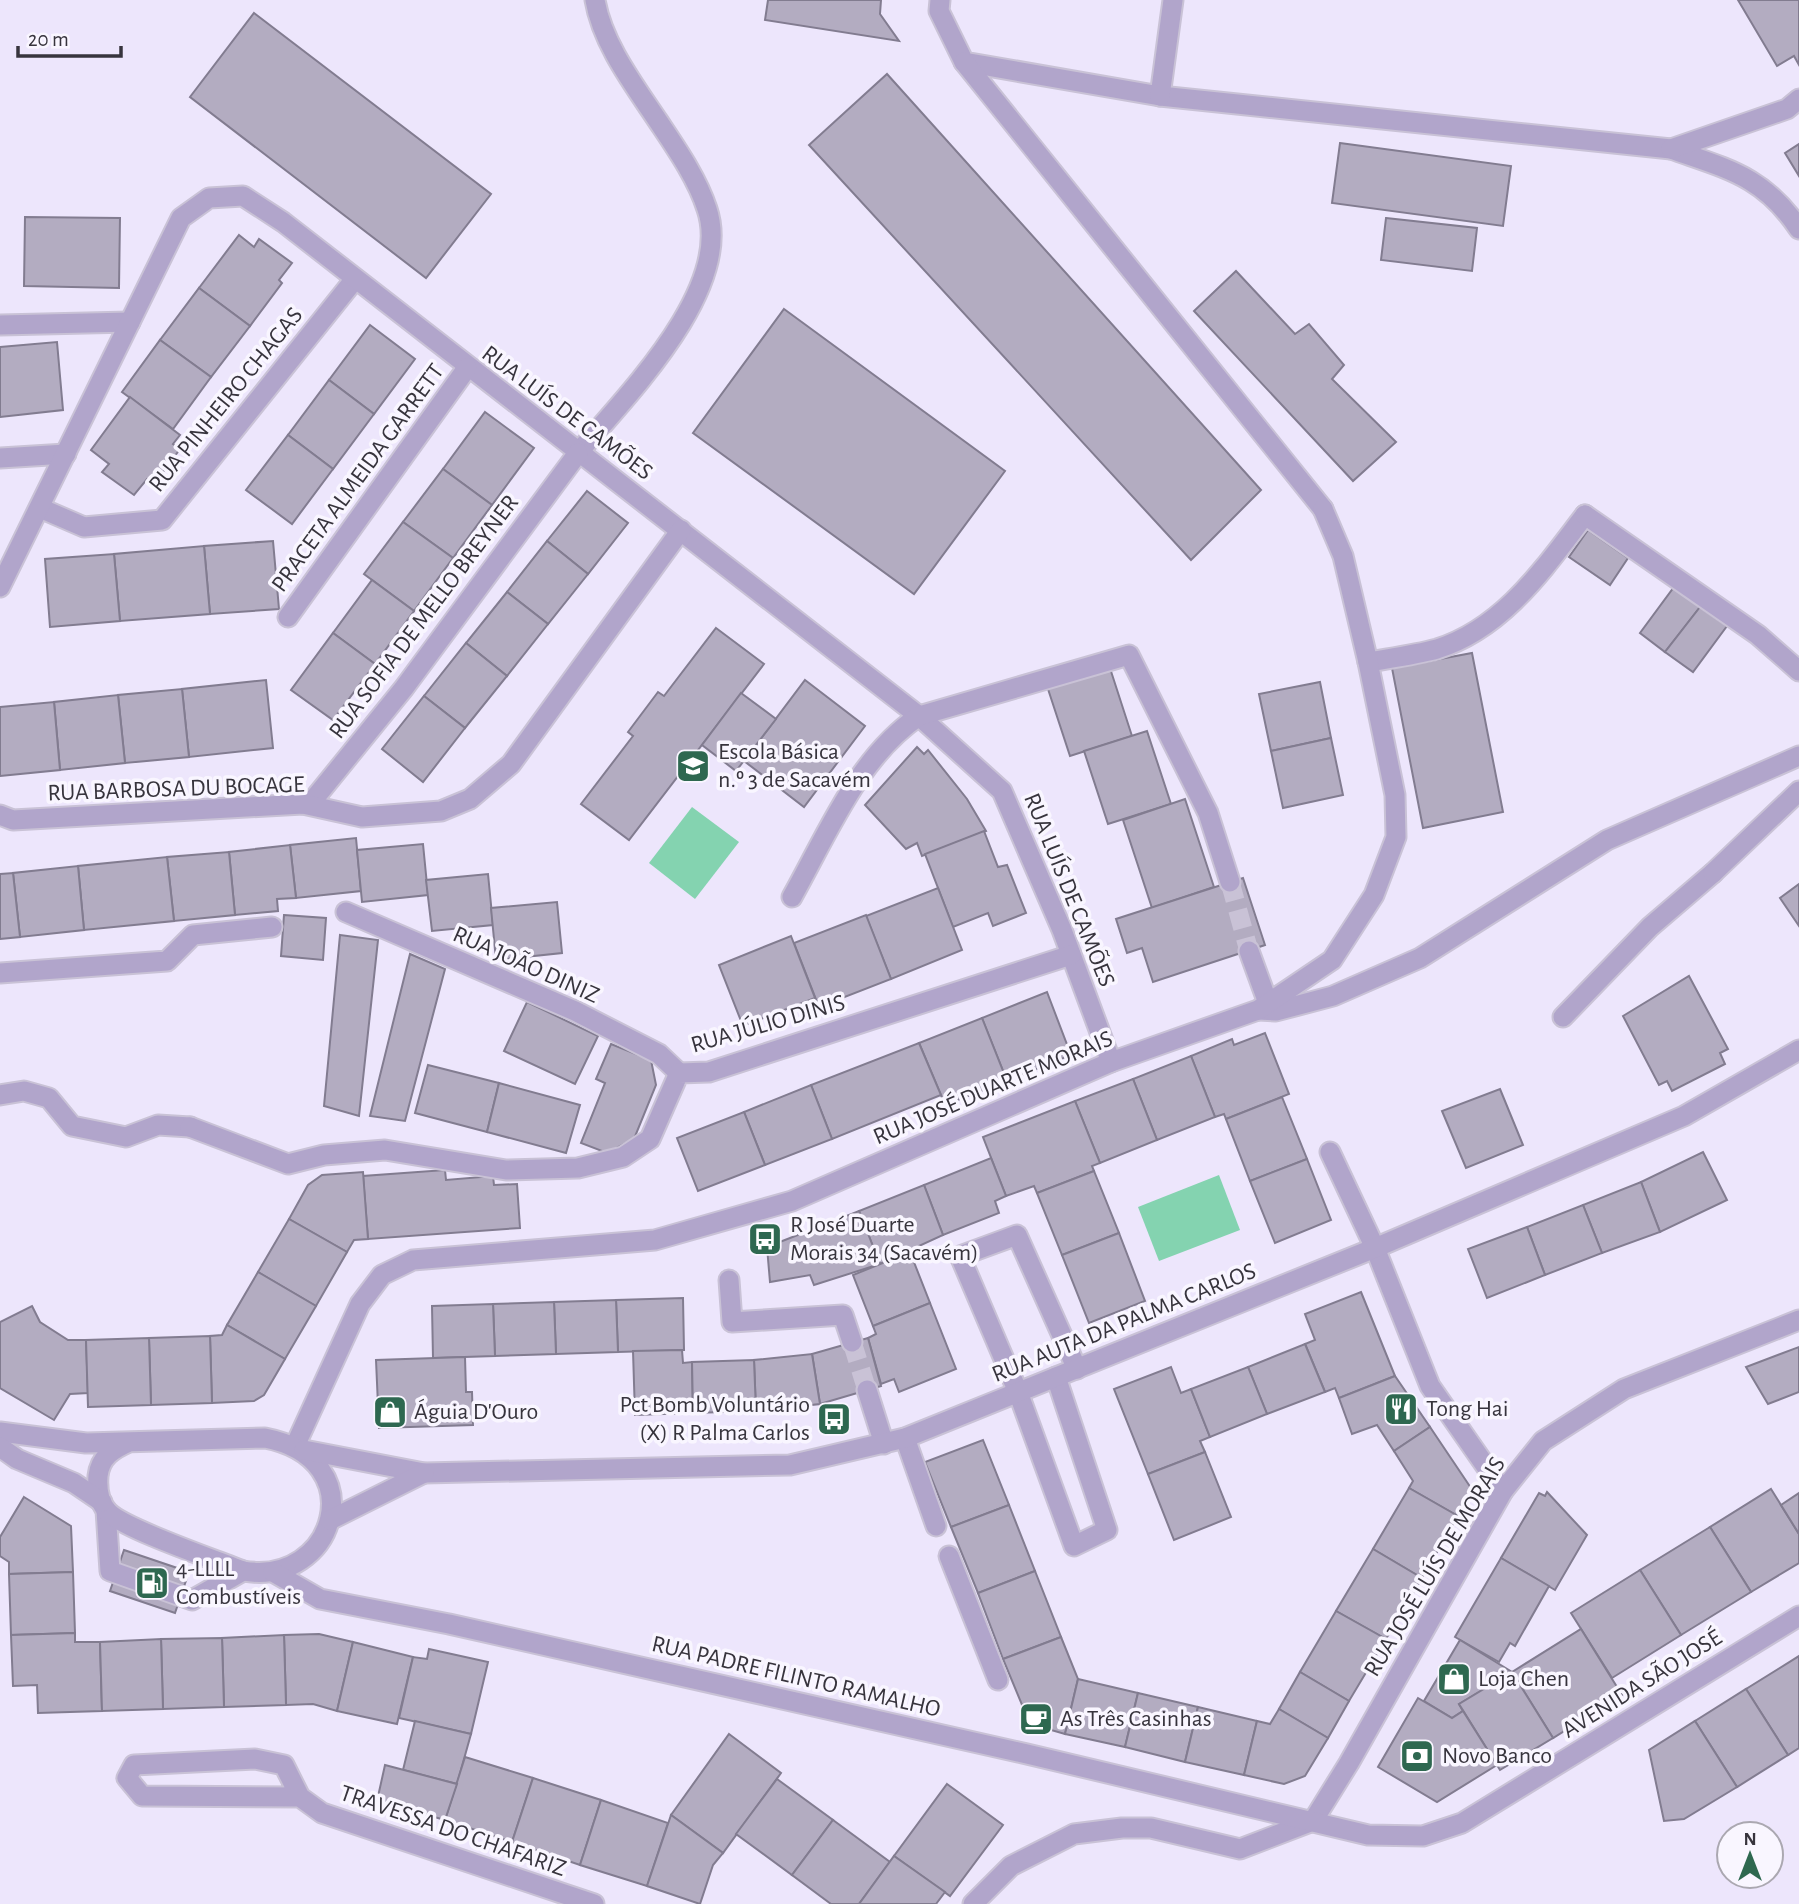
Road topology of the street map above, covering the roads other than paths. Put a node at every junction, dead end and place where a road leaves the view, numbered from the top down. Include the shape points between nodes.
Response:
1 (595, 0) edge
2 (940, 0) edge
3 (1173, 0) edge
4 (964, 62) junction
5 (1160, 96) junction
6 (1799, 99) edge
7 (1671, 149) junction
8 (1799, 229) edge
9 (355, 279) junction
10 (131, 322) junction
11 (0, 325) edge
12 (467, 368) junction
13 (578, 453) junction
14 (65, 454) junction
15 (0, 458) edge
16 (40, 508) junction
17 (681, 530) junction
18 (0, 587) edge
19 (288, 617) dead end
20 (1368, 662) junction
21 (1799, 671) edge
22 (919, 716) junction
23 (1799, 756) edge
24 (1799, 791) edge
25 (303, 804) junction
26 (0, 816) edge
27 (1230, 882) tunnel mouth
28 (792, 897) dead end
29 (346, 912) dead end
30 (271, 927) dead end
31 (1249, 951) tunnel mouth
32 (1071, 955) junction
33 (0, 973) edge
34 (1263, 1006) junction
35 (1563, 1017) dead end
36 (1799, 1050) edge
37 (1111, 1062) junction
38 (679, 1073) junction
39 (0, 1095) edge
40 (1330, 1152) dead end
41 (1375, 1248) junction
42 (729, 1280) dead end
43 (1799, 1320) edge
44 (852, 1342) tunnel mouth
45 (1077, 1369) junction
46 (1056, 1377) junction
47 (867, 1391) tunnel mouth
48 (1018, 1392) junction
49 (0, 1432) edge
50 (905, 1438) junction
51 (129, 1442) junction
52 (884, 1444) junction
53 (0, 1447) edge
54 (300, 1448) junction
55 (424, 1474) junction
56 (1503, 1490) junction
57 (104, 1506) junction
58 (330, 1520) junction
59 (936, 1526) dead end
60 (949, 1556) dead end
61 (243, 1571) junction
62 (273, 1572) junction
63 (1799, 1616) edge
64 (998, 1680) dead end
65 (300, 1797) junction
66 (1312, 1821) junction
67 (594, 1904) edge
68 (973, 1904) edge

1 - 13 street, RUA SOFIA DE MELLO BREYNER via 598,19 632,82 680,153 708,211 710,259 683,325
2 - 4 street, RUA JOSÉ DUARTE MORAIS via 939,11
3 - 5 street
4 - 5 street
4 - 20 street, RUA JOSÉ DUARTE MORAIS via 1323,509 1343,556
5 - 7 street
6 - 7 street via 1787,108
7 - 8 street via 1749,177 1787,210
9 - 10 street, RUA LUÍS DE CAMÕES via 243,196 209,198 181,218
9 - 12 street, RUA LUÍS DE CAMÕES
9 - 16 street, RUA PINHEIRO CHAGAS via 162,520 84,527
10 - 11 street
10 - 14 street, RUA LUÍS DE CAMÕES
12 - 13 street, RUA LUÍS DE CAMÕES
12 - 19 street, PRACETA ALMEIDA GARRETT
13 - 17 street, RUA LUÍS DE CAMÕES
13 - 25 street, RUA SOFIA DE MELLO BREYNER via 404,688 314,799
14 - 15 street
14 - 16 street, RUA LUÍS DE CAMÕES
16 - 18 street, RUA LUÍS DE CAMÕES
17 - 22 street, RUA LUÍS DE CAMÕES
17 - 25 street, RUA BARBOSA DU BOCAGE via 511,764 470,799 441,811 362,817
20 - 21 street via 1438,649 1494,621 1541,572 1585,515 1758,635
20 - 34 street, RUA JOSÉ DUARTE MORAIS via 1395,795 1396,837 1374,895 1332,960
22 - 27 street via 1129,655 1208,813
22 - 28 street via 899,729 850,795
22 - 32 street, RUA LUÍS DE CAMÕES via 1002,791
23 - 34 street via 1607,840 1420,958 1333,996 1276,1011
24 - 35 street via 1650,927
25 - 26 street, RUA BARBOSA DU BOCAGE via 13,820
29 - 38 street, RUA JOÃO DINIZ via 575,1011 659,1054
30 - 33 street via 193,935 166,961
31 - 34 street
32 - 37 street, RUA LUÍS DE CAMÕES
32 - 38 street, RUA JÚLIO DINIS via 709,1072
34 - 37 street, RUA JOSÉ DUARTE MORAIS
36 - 41 street, RUA AUTA DA PALMA CARLOS via 1685,1116
37 - 54 street, RUA JOSÉ DUARTE MORAIS via 792,1201 679,1235 413,1260 382,1275 360,1304
38 - 39 street, RUA JÚLIO DINIS via 650,1139 623,1157 578,1168 506,1170 385,1150 324,1155 288,1164 190,1127 159,1125 127,1138 72,1126 49,1098 24,1091
40 - 41 street
41 - 45 street, RUA AUTA DA PALMA CARLOS
41 - 56 street via 1430,1387
42 - 44 street via 732,1322 843,1315
43 - 56 street, RUA JOSÉ LUÍS DE MORAIS via 1624,1389 1543,1441
45 - 46 street, RUA AUTA DA PALMA CARLOS
45 - 48 street via 1017,1235 960,1256
46 - 48 street, RUA AUTA DA PALMA CARLOS
46 - 48 street via 1107,1530 1074,1546
47 - 52 street
48 - 50 street, RUA AUTA DA PALMA CARLOS
49 - 51 street, RUA AUTA DA PALMA CARLOS via 86,1443
50 - 52 street, RUA AUTA DA PALMA CARLOS
50 - 59 street
51 - 54 street, RUA AUTA DA PALMA CARLOS via 265,1438
51 - 57 street via 108,1454 101,1464 98,1490
52 - 55 street, RUA AUTA DA PALMA CARLOS via 790,1465
53 - 57 street via 74,1483
54 - 55 street, RUA AUTA DA PALMA CARLOS
54 - 58 street via 325,1476 332,1499
55 - 58 street, RUA AUTA DA PALMA CARLOS
56 - 66 street, RUA JOSÉ LUÍS DE MORAIS
57 - 61 street via 117,1520
57 - 61 street via 110,1571 192,1600
58 - 62 street via 316,1547 296,1563
60 - 64 street
61 - 62 street
62 - 66 street, RUA PADRE FILINTO RAMALHO via 320,1599 476,1630
63 - 66 street, AVENIDA SÃO JOSÉ via 1462,1823 1423,1836 1368,1835
65 - 65 street via 284,1765 256,1759 134,1765 127,1778 142,1796
65 - 67 street, TRAVESSA DO CHAFARIZ via 322,1813
66 - 68 street via 1240,1849 1151,1828 1074,1835 1011,1866

